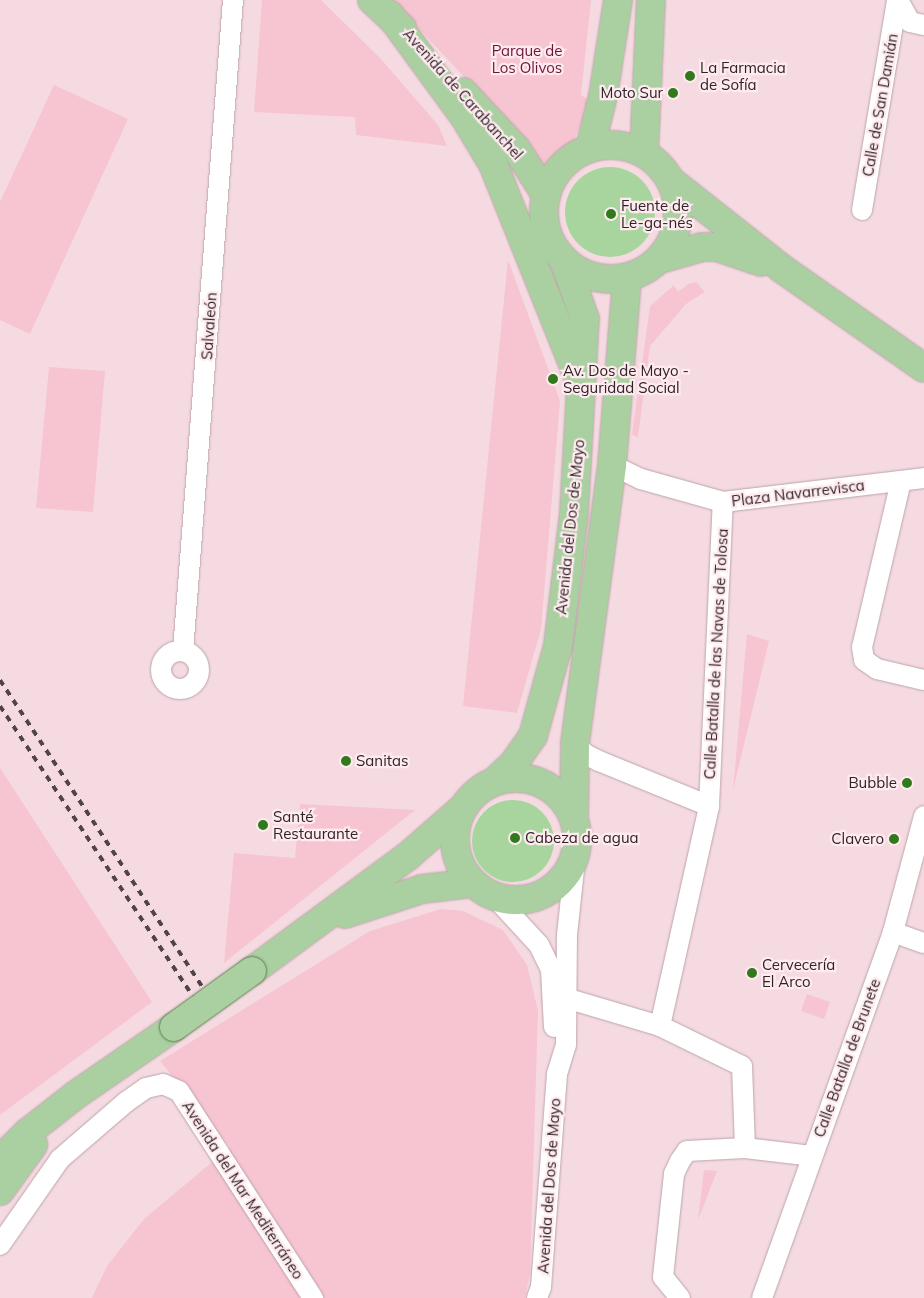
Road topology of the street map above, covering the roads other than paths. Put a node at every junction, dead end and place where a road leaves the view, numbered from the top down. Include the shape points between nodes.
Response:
1 (232, 0) edge
2 (618, 0) edge
3 (651, 0) edge
4 (898, 0) edge
5 (381, 7) edge
6 (924, 25) edge
7 (590, 148) junction
8 (644, 153) junction
9 (671, 181) junction
10 (546, 196) junction
11 (862, 210) dead end
12 (660, 259) junction
13 (564, 260) junction
14 (781, 268) junction
15 (627, 278) junction
16 (924, 368) edge
17 (583, 389) junction
18 (612, 465) junction
19 (924, 478) edge
20 (901, 481) junction
21 (723, 502) junction
22 (184, 651) dead end
23 (924, 680) edge
24 (576, 743) junction
25 (495, 781) junction
26 (709, 806) junction
27 (464, 807) junction
28 (924, 816) edge
29 (574, 817) junction
30 (576, 851) junction
31 (482, 889) junction
32 (318, 924) junction
33 (893, 932) junction
34 (924, 943) edge
35 (569, 999) junction
36 (660, 1026) junction
37 (557, 1074) junction
38 (57, 1111) junction
39 (746, 1148) junction
40 (812, 1156) junction
41 (0, 1160) edge
42 (0, 1191) edge
43 (0, 1245) edge
44 (541, 1294) edge
45 (313, 1298) edge
46 (680, 1298) edge
47 (762, 1298) edge

1 - 22 street, Salvaleón
2 - 7 main road via 603,96
3 - 8 main road
4 - 6 street via 910,22
4 - 11 street, Calle de San Damián
5 - 10 main road, Avenida de Carabanchel via 517,150
5 - 17 main road via 464,116 493,164
7 - 8 main road via 608,145
7 - 10 main road via 570,158 555,175
8 - 9 main road
9 - 12 main road via 678,201 678,222 672,242
9 - 14 main road
10 - 13 main road via 546,230
12 - 14 main road via 702,247 716,247
12 - 15 main road via 645,271
13 - 15 main road via 582,273
13 - 17 main road, Avenida del Dos de Mayo via 585,319
14 - 16 main road
15 - 18 main road
17 - 25 main road, Avenida del Dos de Mayo via 574,513 558,646 533,736 514,763
18 - 21 street, Plaza Navarrevisca via 641,479
18 - 24 main road
19 - 20 street, Plaza Navarrevisca
20 - 21 street, Plaza Navarrevisca
20 - 23 street via 862,647 864,660 877,669
21 - 26 street, Calle Batalla de las Navas de Tolosa
24 - 26 street, Calle Batalla de las Navas de Tolosa via 585,754 599,761
24 - 29 main road
25 - 27 main road via 477,791
25 - 29 main road via 514,777 533,779 550,788
26 - 36 street, Calle Batalla de las Navas de Tolosa
27 - 31 main road via 457,824 455,844 461,869
27 - 32 main road via 408,856
28 - 33 street, Calle Batalla de Brunete
29 - 30 main road
30 - 31 main road via 570,868 545,893 528,899 510,900
30 - 35 street, Avenida del Dos de Mayo via 567,934
31 - 32 main road via 422,889
31 - 37 street, Avenida del Dos de Mayo via 539,945 551,970
32 - 38 main road, bridge
33 - 34 street
33 - 40 street, Calle Batalla de Brunete
35 - 36 street
35 - 37 street, Avenida del Dos de Mayo via 566,1045
36 - 39 street via 742,1066
37 - 44 street, Avenida del Dos de Mayo
38 - 41 main road via 27,1133
38 - 42 main road
39 - 40 street
39 - 46 street via 687,1151 677,1167 663,1277
40 - 47 street, Calle Batalla de Brunete
43 - 45 street, Avenida del Mar Mediterráneo via 60,1159 126,1102 146,1088 164,1084 179,1091

